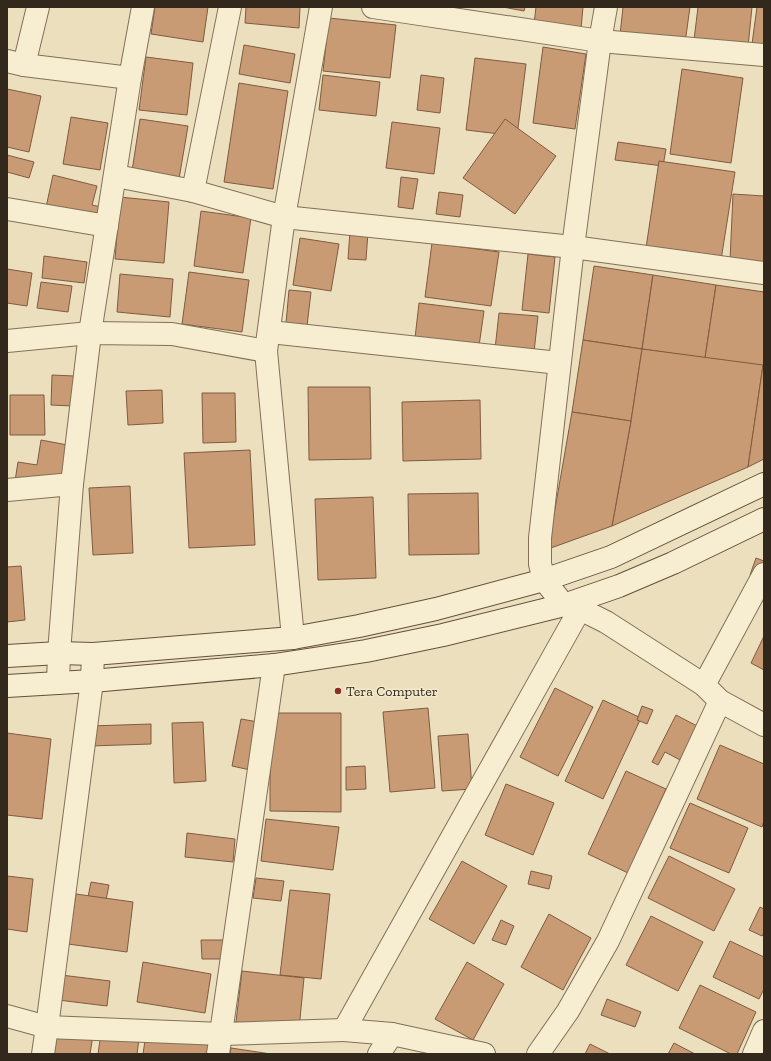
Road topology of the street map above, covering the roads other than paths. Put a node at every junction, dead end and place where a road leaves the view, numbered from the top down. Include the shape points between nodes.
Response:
1 (38, 7) edge
2 (143, 7) edge
3 (230, 7) edge
4 (321, 7) edge
5 (373, 7) edge
6 (606, 7) edge
7 (600, 41) junction
8 (764, 55) edge
9 (16, 63) edge
10 (130, 78) junction
11 (116, 176) junction
12 (193, 191) junction
13 (7, 209) edge
14 (284, 218) junction
15 (108, 226) junction
16 (573, 247) junction
17 (764, 273) edge
18 (90, 333) junction
19 (7, 341) edge
20 (268, 341) junction
21 (559, 363) junction
22 (72, 484) junction
23 (764, 484) edge
24 (7, 490) edge
25 (764, 519) edge
26 (764, 574) edge
27 (544, 580) junction
28 (572, 607) junction
29 (293, 638) junction
30 (60, 653) junction
31 (93, 654) junction
32 (7, 656) edge
33 (274, 665) junction
34 (92, 681) junction
35 (58, 683) junction
36 (704, 685) junction
37 (7, 686) edge
38 (720, 701) junction
39 (764, 725) edge
40 (7, 1016) edge
41 (47, 1027) junction
42 (344, 1030) junction
43 (764, 1031) edge
44 (392, 1034) junction
45 (220, 1044) edge
46 (43, 1054) edge
47 (379, 1054) edge
48 (484, 1054) edge
49 (538, 1054) edge
50 (754, 1054) edge

1 - 9 street
2 - 10 street
3 - 12 street
4 - 14 street
5 - 7 street
6 - 7 street
7 - 8 street
7 - 16 street
9 - 10 street
10 - 11 street
11 - 12 street
11 - 15 street
12 - 14 street
13 - 15 street
14 - 16 street
14 - 20 street
15 - 18 street
16 - 17 street
16 - 21 street
18 - 19 street
18 - 20 street via 172,334
18 - 22 street
20 - 21 street
20 - 29 street
21 - 27 street via 540,538 540,564
22 - 24 street
22 - 30 street
23 - 27 street via 611,557
25 - 28 street via 673,563
26 - 36 street
27 - 28 street
27 - 29 street via 436,609
28 - 33 street via 366,651
28 - 36 street via 606,622
28 - 42 street
29 - 31 street
30 - 31 street
30 - 32 street
30 - 35 street
31 - 34 street
33 - 34 street
33 - 45 street
34 - 35 street
34 - 41 street
35 - 37 street
36 - 38 street
38 - 39 street
38 - 49 street via 608,941 568,1010
40 - 41 street
41 - 45 street
41 - 46 street
42 - 44 street
42 - 45 street
43 - 50 street
44 - 47 street
44 - 48 street

